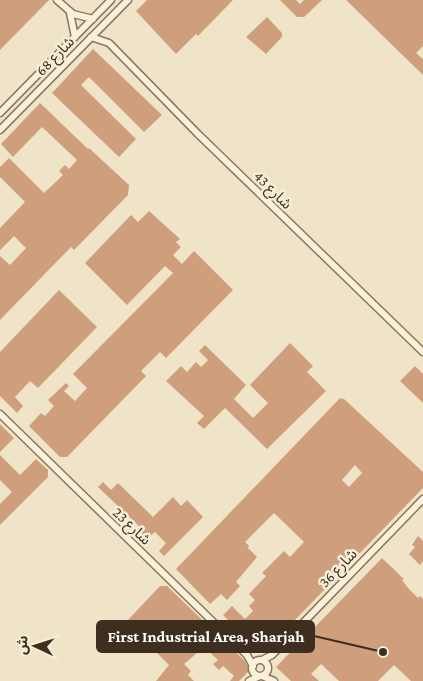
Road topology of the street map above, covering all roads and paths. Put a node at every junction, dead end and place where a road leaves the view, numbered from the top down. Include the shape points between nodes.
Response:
1 (57, 0) edge
2 (111, 0) edge
3 (128, 0) edge
4 (69, 12) junction
5 (93, 19) junction
6 (104, 24) junction
7 (75, 37) junction
8 (91, 37) junction
9 (109, 43) junction
10 (0, 113) edge
11 (0, 130) edge
12 (423, 352) edge
13 (0, 414) edge
14 (423, 499) edge
15 (247, 655) junction
16 (272, 655) junction
17 (260, 660) junction
18 (268, 668) junction
19 (253, 669) junction
20 (261, 676) junction
21 (249, 681) edge
22 (274, 681) edge

1 - 4 street
2 - 5 street, شارع 68
3 - 6 street, شارع 68
4 - 5 street
4 - 7 street
5 - 7 street, شارع 68
6 - 8 street, شارع 68
6 - 9 street, شارع 43
7 - 10 street, شارع 68
8 - 9 street, شارع 43
8 - 11 street, شارع 68
9 - 12 street, شارع 43
13 - 15 street, شارع 23
14 - 16 street, شارع 36
15 - 17 street, شارع 23
15 - 19 street, شارع 23
16 - 17 street, شارع 36
16 - 18 street, شارع 36
17 - 18 street
17 - 19 street, شارع 36
18 - 20 street
18 - 22 street
19 - 20 street
19 - 21 street
20 - 21 street
20 - 22 street

